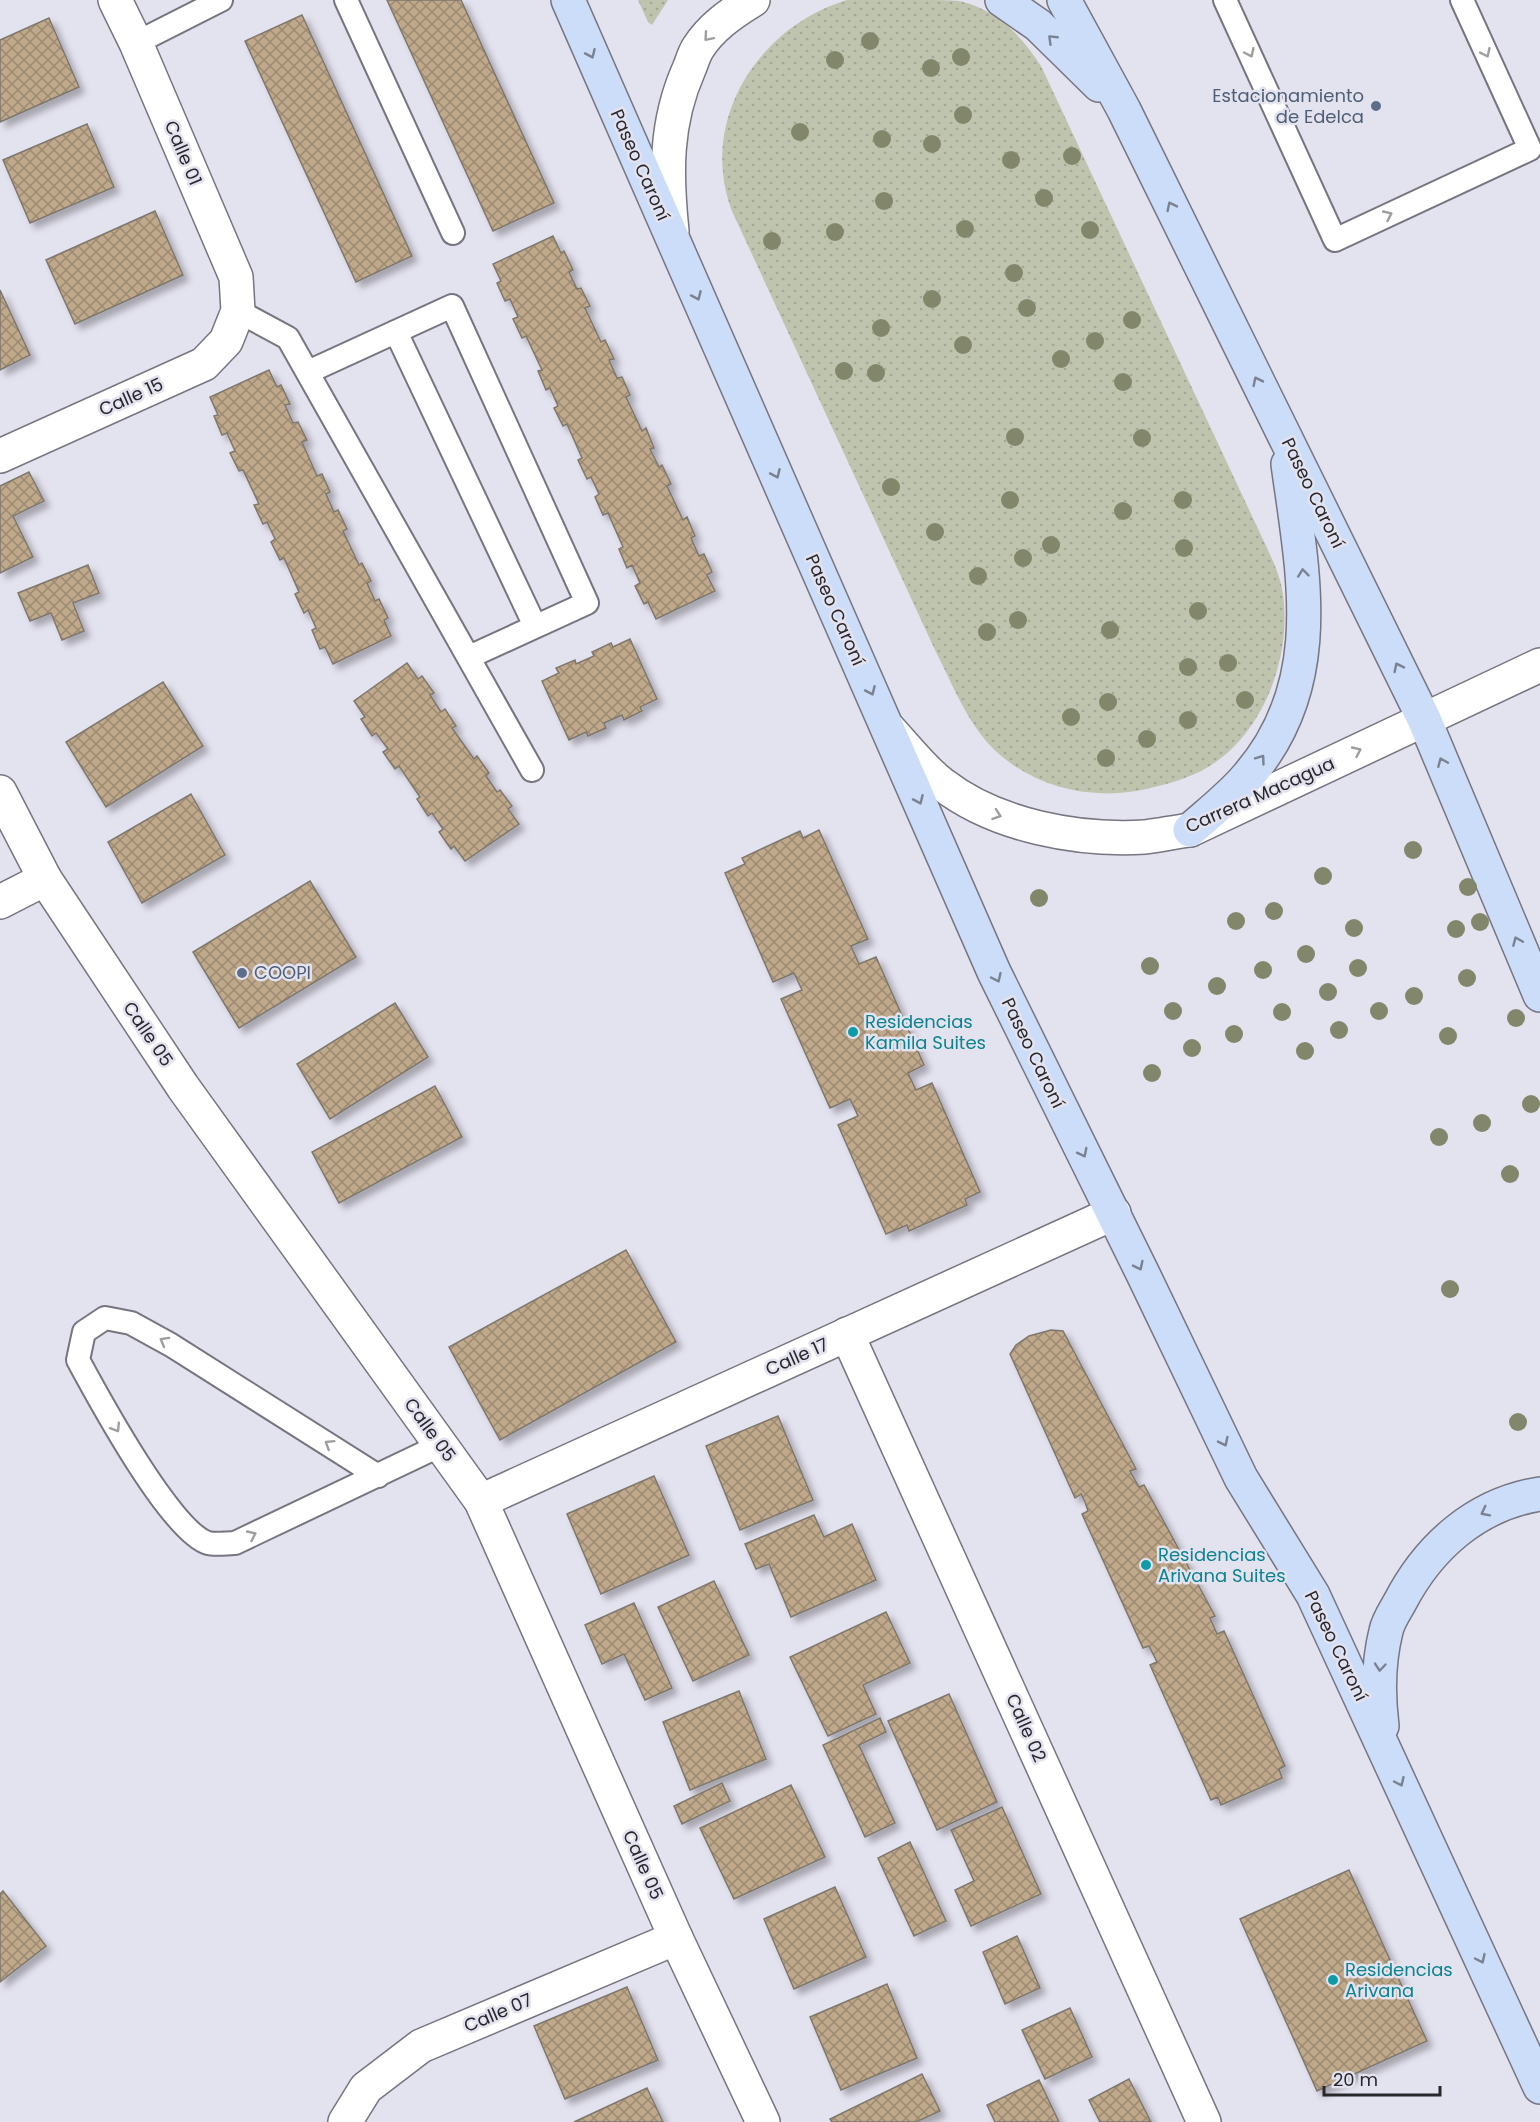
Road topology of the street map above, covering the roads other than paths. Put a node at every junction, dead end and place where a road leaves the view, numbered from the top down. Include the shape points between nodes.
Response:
1 (115, 0) edge
2 (221, 0) edge
3 (346, 0) edge
4 (568, 0) edge
5 (753, 0) edge
6 (1002, 0) edge
7 (1064, 0) edge
8 (1225, 0) edge
9 (1462, 0) edge
10 (136, 43) junction
11 (1124, 110) junction
12 (453, 233) dead end
13 (674, 242) junction
14 (238, 310) junction
15 (396, 332) junction
16 (308, 372) junction
17 (1283, 433) junction
18 (0, 456) edge
19 (535, 627) junction
20 (469, 657) junction
21 (1540, 665) edge
22 (1424, 719) junction
23 (887, 727) junction
24 (532, 770) dead end
25 (0, 792) edge
26 (1190, 830) junction
27 (45, 879) junction
28 (0, 902) edge
29 (1540, 995) edge
30 (1114, 1213) junction
31 (847, 1334) junction
32 (441, 1445) junction
33 (378, 1476) junction
34 (1540, 1494) edge
35 (481, 1501) junction
36 (1386, 1751) junction
37 (676, 1938) junction
38 (1540, 2087) edge
39 (345, 2122) edge
40 (763, 2122) edge
41 (1204, 2122) edge

1 - 10 street, Calle 01
2 - 10 lane
3 - 12 lane
4 -> 13 street, Paseo Caroní
5 -> 13 street via 724,18 698,48 681,87 669,138
11 -> 6 street via 1038,25
7 - 11 street, Paseo Caroní
8 - 9 lane via 1335,240 1530,149
10 - 14 street, Calle 01 via 236,277
17 -> 11 street, Paseo Caroní
13 -> 23 street, Paseo Caroní
14 - 16 lane via 288,338
14 - 18 street, Calle 15 via 226,341 204,364
15 - 16 lane
15 - 19 lane
15 - 19 lane via 452,306 587,603
16 - 20 lane
22 -> 17 street, Paseo Caroní
26 -> 17 street via 1247,778 1274,740 1294,695 1303,647 1304,579
19 - 20 lane
20 - 24 lane
21 - 22 street, Carrera Macagua
26 -> 22 street, Carrera Macagua
29 -> 22 street, Paseo Caroní
23 -> 26 street, Carrera Macagua via 941,784 987,812 1036,828 1086,835 1144,837
23 -> 30 street, Paseo Caroní via 994,972
25 - 27 street, Calle 05
27 - 28 street
27 - 32 street, Calle 05 via 183,1087
30 - 31 street, Calle 17
30 -> 36 street, Paseo Caroní via 1241,1478 1313,1595
31 - 35 street, Calle 17
31 - 41 street, Calle 02
32 - 33 lane
32 - 35 street, Calle 05
33 -> 33 lane via 131,1323 105,1318 84,1332 78,1360 112,1423 162,1500 188,1530 208,1543 235,1543
34 -> 36 street via 1487,1510 1458,1528 1429,1557 1407,1588 1387,1628 1379,1665 1379,1703
35 - 37 street, Calle 05
36 -> 38 street, Paseo Caroní
37 - 39 street, Calle 07 via 421,2046 366,2088
37 - 40 street, Calle 05

